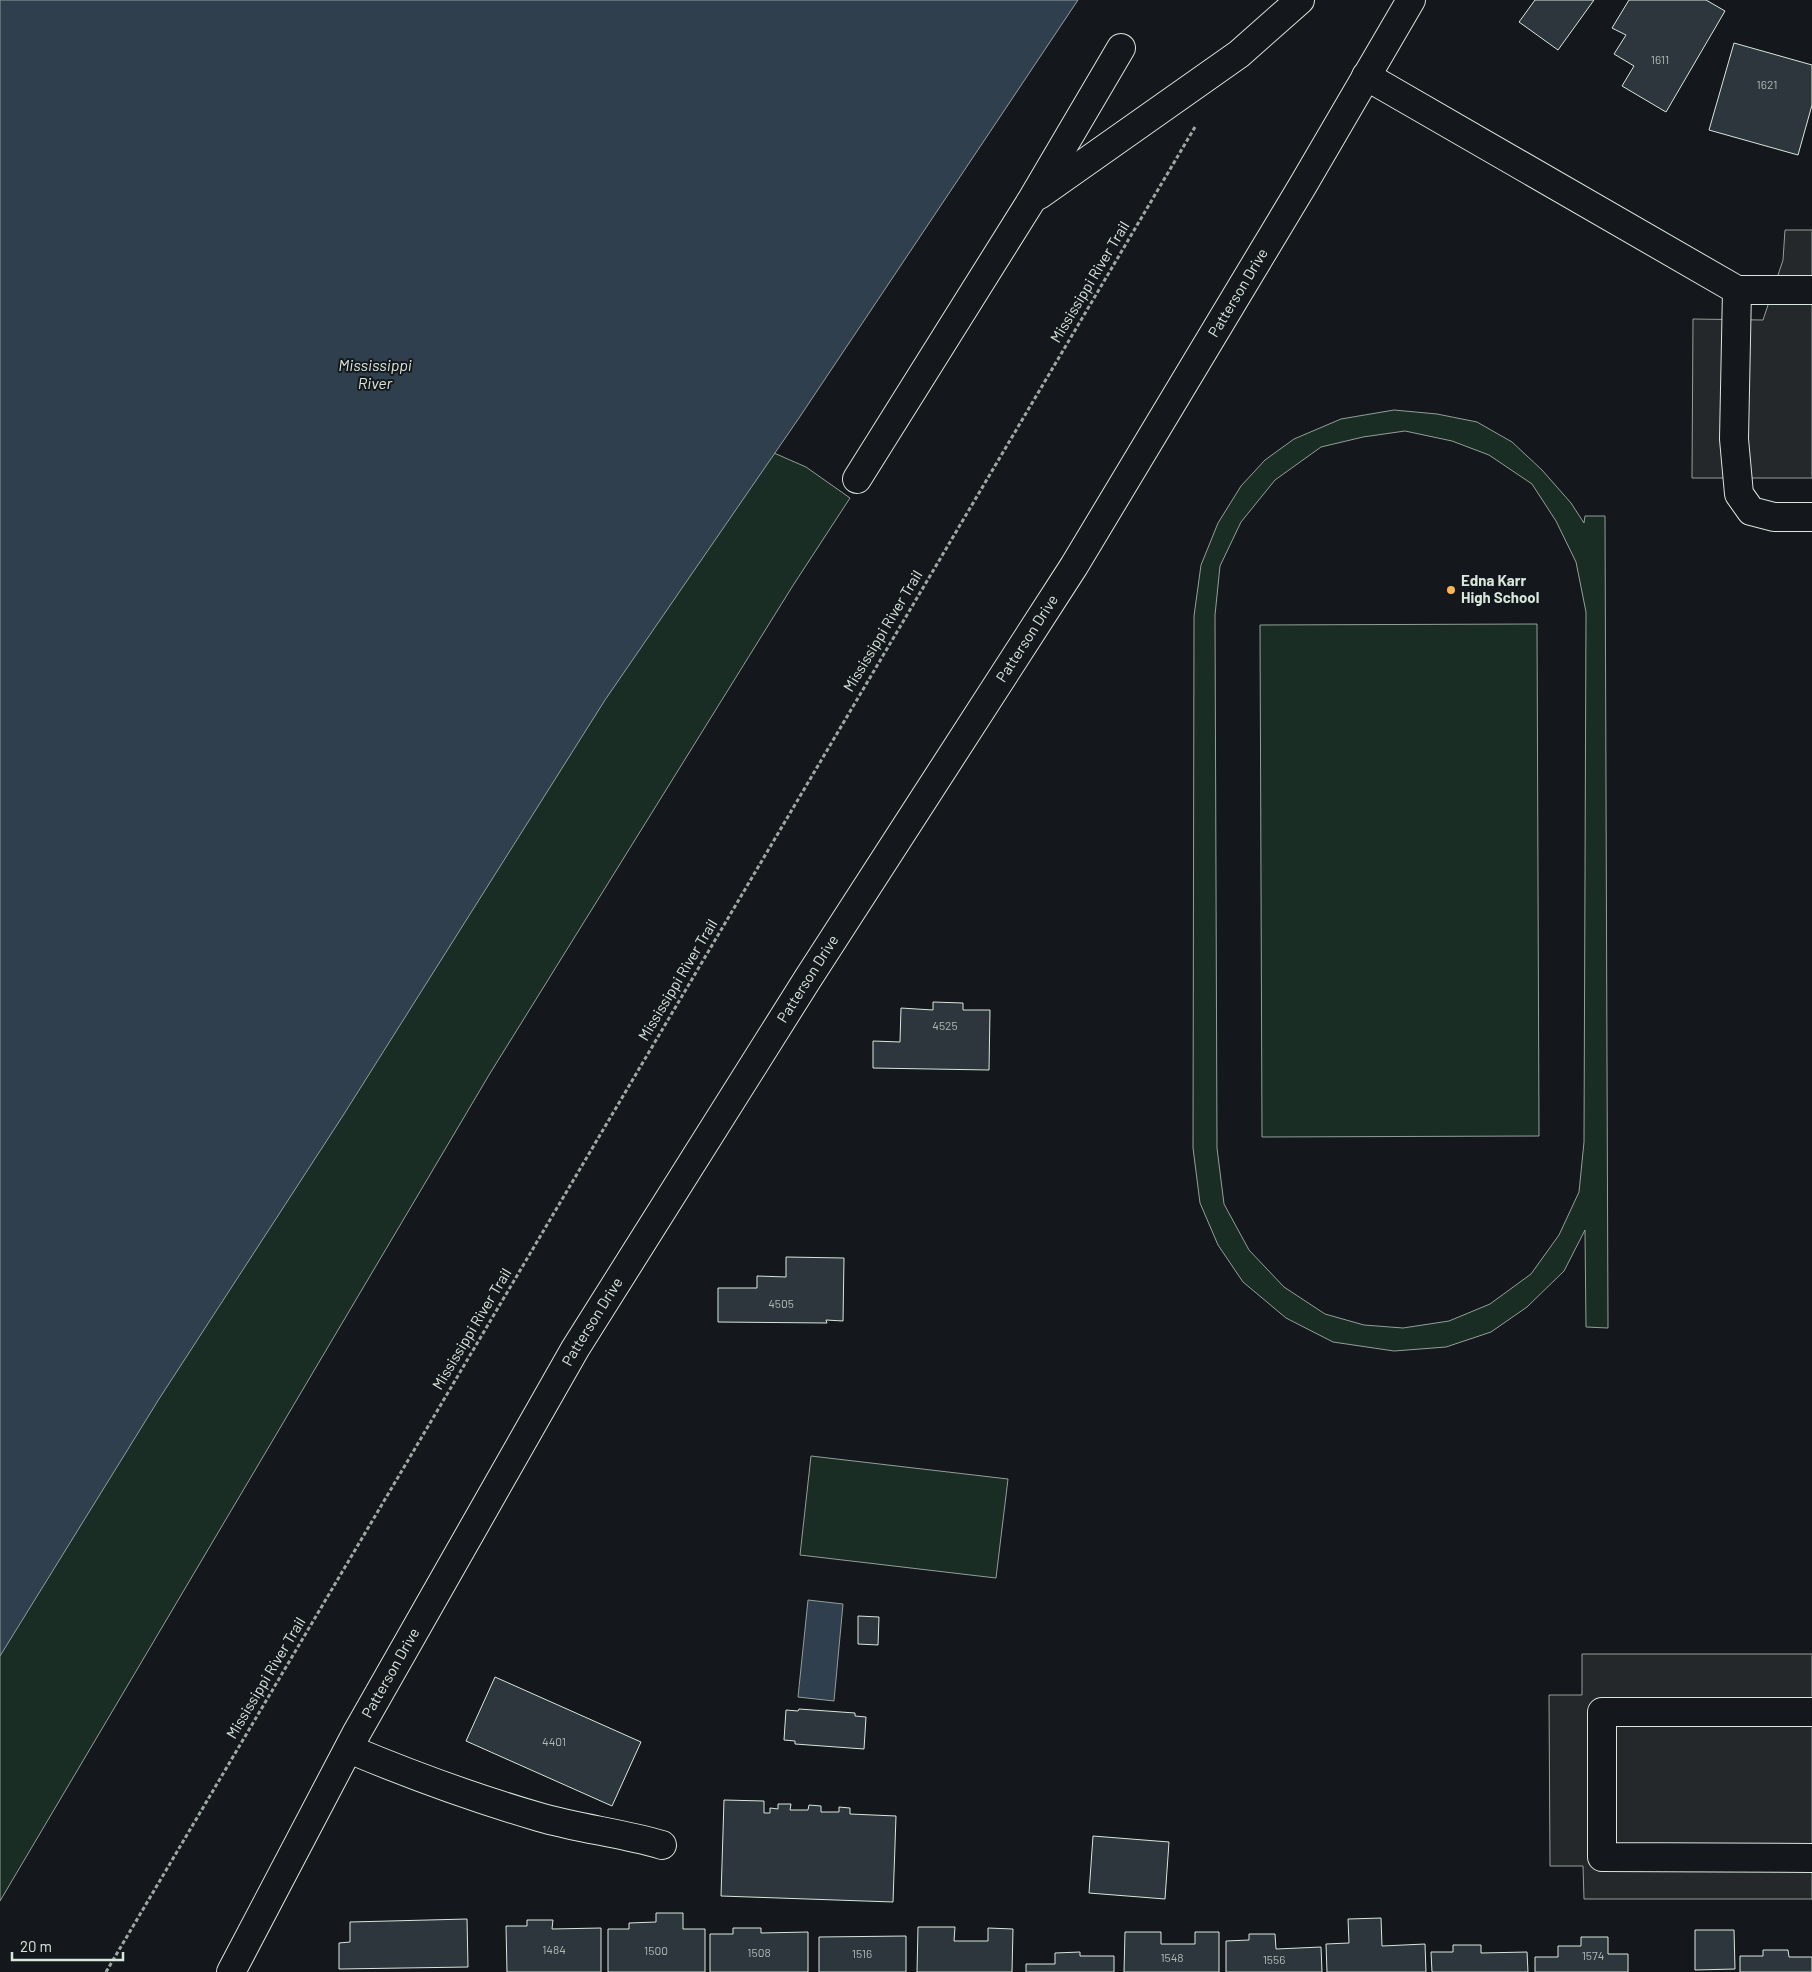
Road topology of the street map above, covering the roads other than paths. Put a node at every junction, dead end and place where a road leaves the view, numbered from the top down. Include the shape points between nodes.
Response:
1 (1300, 0) edge
2 (1411, 0) edge
3 (1121, 48) dead end
4 (1366, 76) junction
5 (1031, 201) junction
6 (1737, 290) junction
7 (1812, 290) edge
8 (857, 479) dead end
9 (1812, 517) edge
10 (1812, 1712) edge
11 (348, 1749) junction
12 (662, 1846) dead end
13 (1812, 1858) edge
14 (231, 1972) edge

1 - 5 street via 1239,54
2 - 4 street, Patterson Drive
3 - 5 street
4 - 6 street
4 - 11 street, Patterson Drive via 1074,566 806,980 575,1349
5 - 8 street
6 - 7 street
6 - 9 street via 1734,439 1739,494 1750,510 1774,517
10 - 13 street via 1602,1712 1602,1857
11 - 12 street via 427,1781 541,1818 639,1838
11 - 14 street, Patterson Drive

